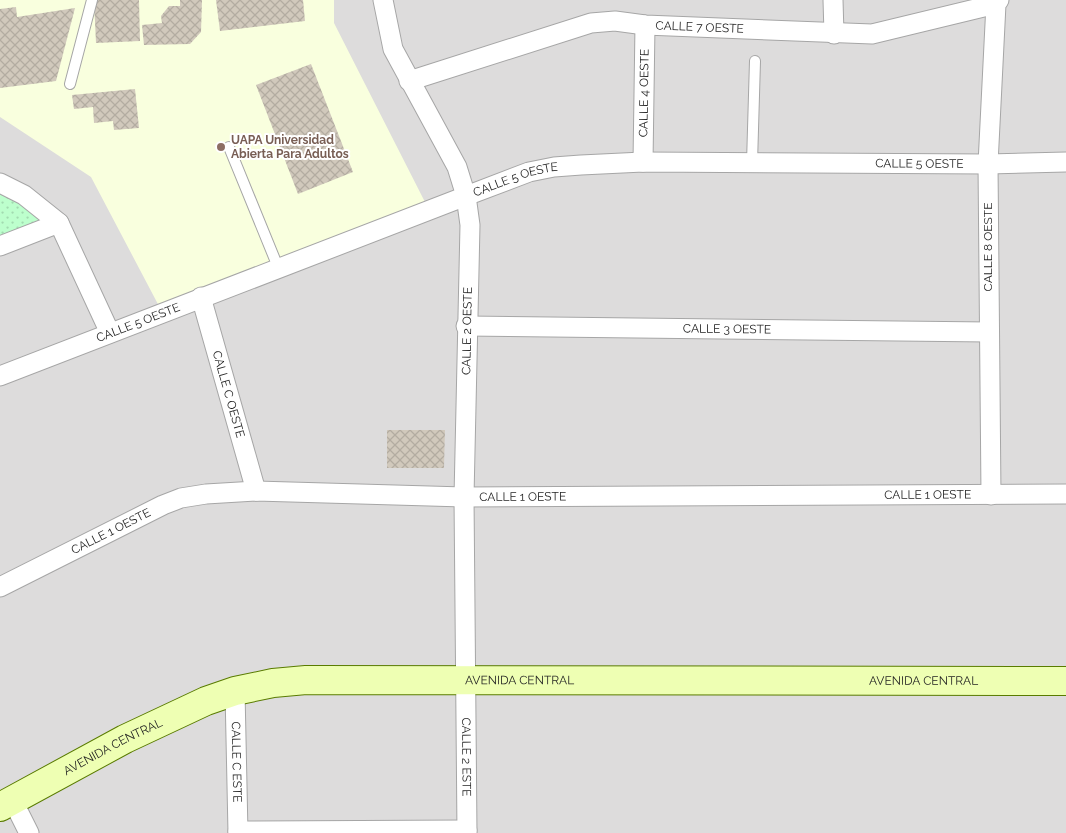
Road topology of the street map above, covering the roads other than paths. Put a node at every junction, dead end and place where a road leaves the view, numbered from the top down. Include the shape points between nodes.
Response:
1 (92, 0) edge
2 (383, 0) edge
3 (833, 0) edge
4 (998, 2) edge
5 (645, 25) junction
6 (834, 34) junction
7 (755, 61) dead end
8 (409, 80) junction
9 (70, 84) dead end
10 (229, 147) dead end
11 (643, 162) junction
12 (1066, 162) edge
13 (752, 163) junction
14 (988, 164) junction
15 (0, 183) edge
16 (466, 196) junction
17 (59, 223) junction
18 (0, 246) edge
19 (278, 267) junction
20 (201, 296) junction
21 (466, 326) junction
22 (989, 332) junction
23 (110, 333) junction
24 (0, 376) edge
25 (256, 491) junction
26 (1066, 494) edge
27 (991, 495) junction
28 (464, 497) junction
29 (0, 587) edge
30 (466, 680) junction
31 (1066, 681) edge
32 (235, 691) junction
33 (6, 804) edge
34 (467, 831) edge
35 (238, 832) edge
36 (30, 833) edge

1 - 9 lane
2 - 8 street, CALLE 2 OESTE via 394,50
3 - 6 street
4 - 6 street, CALLE 7 OESTE via 872,34
4 - 14 street, CALLE 8 OESTE
5 - 6 street, CALLE 7 OESTE
5 - 8 street, CALLE 7 OESTE via 614,21 591,23
5 - 11 street, CALLE 4 OESTE
7 - 13 lane
8 - 16 street, CALLE 2 OESTE via 457,167
10 - 19 lane
11 - 13 street, CALLE 5 OESTE
11 - 16 street, CALLE 5 OESTE via 554,167 529,172
12 - 14 street, CALLE 5 OESTE
13 - 14 street, CALLE 5 OESTE
14 - 22 street, CALLE 8 OESTE
15 - 17 street via 24,195
16 - 19 street, CALLE 5 OESTE
16 - 21 street, CALLE 2 OESTE via 470,225
17 - 18 street
17 - 23 street
19 - 20 street, CALLE 5 OESTE
20 - 23 street, CALLE 5 OESTE
20 - 25 street, CALLE C OESTE
21 - 22 street, CALLE 3 OESTE
21 - 28 street, CALLE 2 OESTE
22 - 27 street, CALLE 8 OESTE
23 - 24 street, CALLE 5 OESTE
25 - 28 street, CALLE 1 OESTE
25 - 29 street, CALLE 1 OESTE via 181,498
26 - 27 street, CALLE 1 OESTE
27 - 28 street, CALLE 1 OESTE
28 - 30 street, CALLE 2 OESTE
30 - 31 main road, AVENIDA CENTRAL
30 - 32 main road, AVENIDA CENTRAL via 306,680
30 - 34 street, CALLE 2 ESTE
32 - 33 main road, AVENIDA CENTRAL via 125,739
32 - 35 street, CALLE C ESTE
33 - 36 street
34 - 35 street

